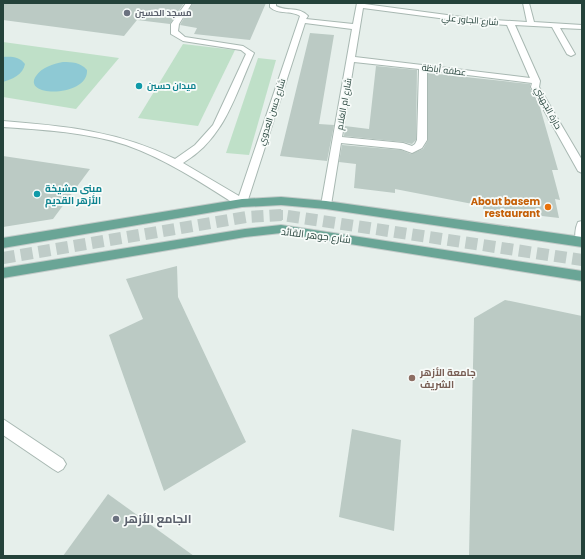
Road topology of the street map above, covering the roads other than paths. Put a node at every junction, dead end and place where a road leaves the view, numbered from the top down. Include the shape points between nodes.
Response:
1 (190, 3) edge
2 (273, 3) edge
3 (409, 3) edge
4 (526, 3) edge
5 (360, 4) edge
6 (407, 13) junction
7 (302, 21) junction
8 (510, 23) junction
9 (531, 24) junction
10 (556, 26) junction
11 (356, 27) junction
12 (582, 27) edge
13 (571, 54) dead end
14 (351, 59) junction
15 (424, 67) junction
16 (536, 81) junction
17 (3, 124) edge
18 (338, 140) junction
19 (176, 163) junction
20 (582, 168) edge
21 (242, 203) junction
22 (326, 205) junction
23 (582, 225) edge
24 (582, 242) edge
25 (3, 243) edge
26 (3, 273) edge
27 (582, 276) edge
28 (3, 426) edge
29 (58, 464) dead end

1 - 19 street via 175,24 174,32 182,39 243,48 250,53 217,126 200,147
2 - 7 street via 277,10 300,13 304,16
3 - 6 street
4 - 9 street
5 - 6 street, شارع الجاور علي
5 - 11 street, شارع ام الغلام
6 - 8 street, شارع الجاور علي
7 - 11 street
7 - 21 street, شارع حسن العدوي
8 - 9 street, شارع الجاور علي
8 - 16 street, حارة الجهيني
9 - 10 street, شارع الجاور علي
10 - 12 street, شارع الجاور علي
10 - 13 street
11 - 14 street, شارع ام الغلام
14 - 15 street, عطفه أباظة
14 - 18 street, شارع ام الغلام
15 - 16 street, عطفه أباظة
15 - 18 street via 422,140 419,146 412,150 403,146
16 - 20 street, حارة الجهيني via 535,87
17 - 19 street via 99,135 145,148
18 - 22 street, شارع ام الغلام
19 - 21 street
21 - 22 main road via 281,201
21 - 25 main road
22 - 24 main road
23 - 24 street
26 - 27 main road, شارع جوهر القائد via 281,229
28 - 29 street

